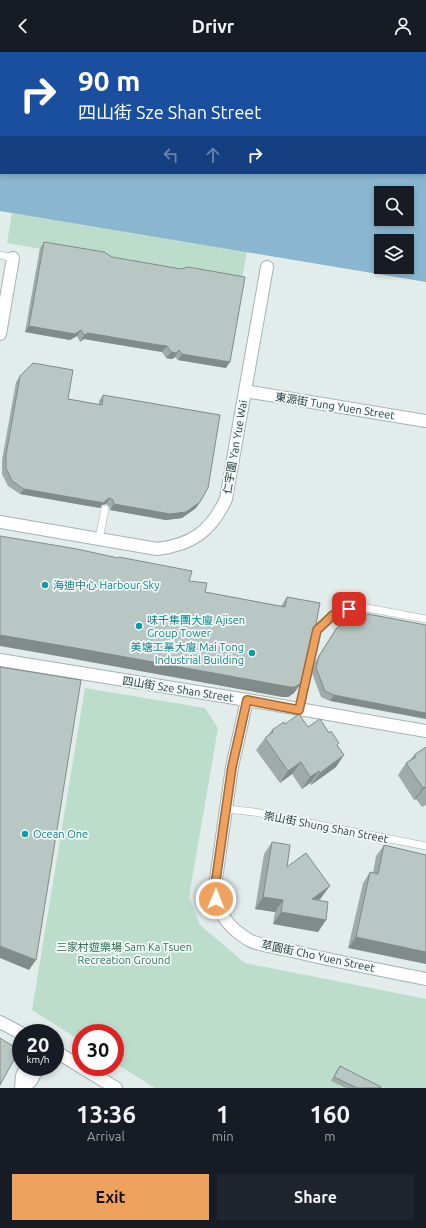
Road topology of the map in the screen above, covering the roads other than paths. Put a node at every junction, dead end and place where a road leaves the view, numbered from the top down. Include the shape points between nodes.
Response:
1 (0, 255) edge
2 (13, 258) joint
3 (267, 267) dead end
4 (0, 334) edge
5 (245, 391) junction
6 (426, 421) edge
7 (105, 509) edge
8 (0, 522) edge
9 (99, 540) junction
10 (426, 619) edge
11 (0, 660) edge
12 (247, 700) junction
13 (299, 710) junction
14 (426, 731) edge
15 (226, 809) junction
16 (426, 846) edge
17 (426, 978) edge
18 (0, 1022) edge
19 (12, 1028) edge
20 (22, 1076) edge
21 (34, 1076) edge
22 (96, 1076) edge
23 (21, 1088) edge
24 (116, 1088) edge

1 - 2 lane
2 - 4 street
3 - 5 street, 仁宇圍 Yan Yue Wai
5 - 6 street, 東源街 Tung Yuen Street
5 - 9 street, 仁宇圍 Yan Yue Wai via 226,499 210,525 186,543 172,548 157,549
7 - 9 lane
8 - 9 street, 仁宇圍 Yan Yue Wai
10 - 13 lane via 367,608 349,609 333,615 317,630
11 - 12 street, 四山街 Sze Shan Street
12 - 13 street, 四山街 Sze Shan Street
12 - 15 street, 草園街 Cho Yuen Street via 232,767
13 - 14 street, 四山街 Sze Shan Street
15 - 16 lane, 崇山街 Shung Shan Street via 254,812
15 - 17 street, 草園街 Cho Yuen Street via 215,886 221,912 232,927 250,941 327,960
18 - 19 street
20 - 23 street
21 - 23 street
22 - 24 street

